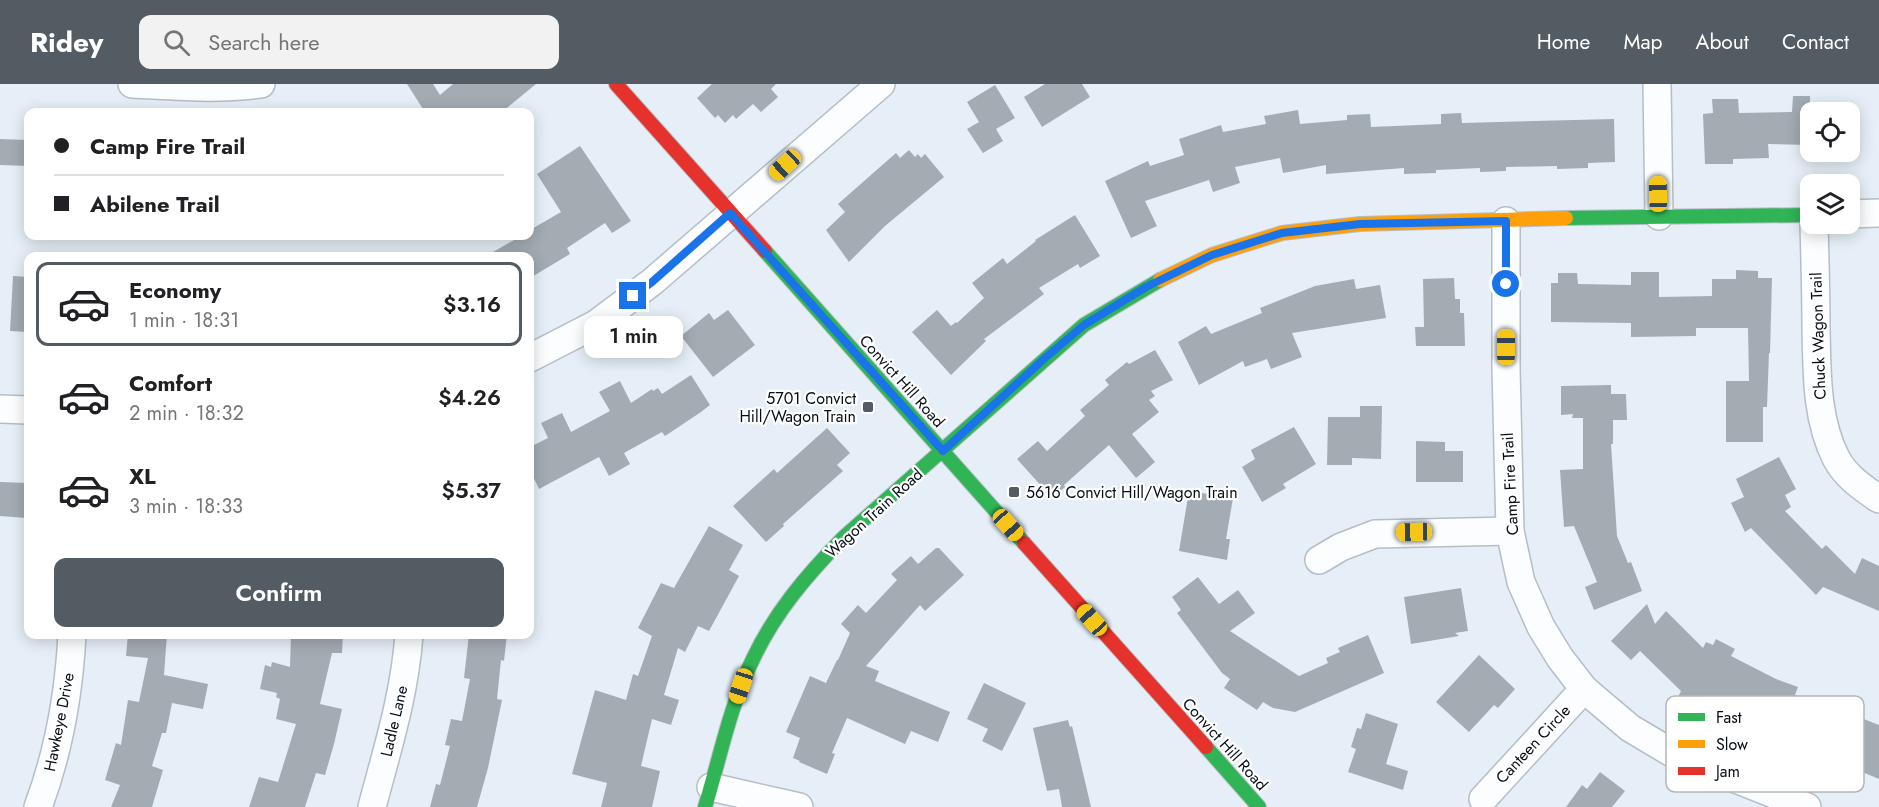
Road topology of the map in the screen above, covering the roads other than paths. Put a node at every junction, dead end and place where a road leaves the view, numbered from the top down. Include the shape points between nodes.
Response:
1 (132, 84) edge
2 (261, 84) edge
3 (616, 84) edge
4 (881, 84) edge
5 (1656, 84) edge
6 (730, 213) junction
7 (1879, 213) edge
8 (1860, 214) edge
9 (1800, 215) edge
10 (1659, 216) junction
11 (1506, 221) junction
12 (1814, 234) edge
13 (534, 356) edge
14 (0, 409) edge
15 (24, 410) edge
16 (943, 451) junction
17 (1879, 499) edge
18 (1510, 531) junction
19 (1319, 560) dead end
20 (72, 639) edge
21 (408, 639) edge
22 (1584, 689) junction
23 (1666, 749) edge
24 (1769, 792) edge
25 (708, 797) edge
26 (1483, 799) dead end
27 (38, 807) edge
28 (372, 807) edge
29 (799, 807) edge
30 (1258, 807) edge
31 (1807, 807) edge

1 - 2 street
3 - 6 street, Convict Hill Road
4 - 6 street
5 - 10 street
6 - 13 street via 652,282 596,324
6 - 16 street, Convict Hill Road
7 - 8 street
9 - 10 street, Wagon Train Road
10 - 11 street, Wagon Train Road
11 - 16 street, Wagon Train Road via 1360,224 1282,233 1212,255 1146,287 1084,325
11 - 18 street, Camp Fire Trail
12 - 17 street, Chuck Wagon Trail via 1823,421 1837,461 1863,489
14 - 15 street
16 - 25 street, Wagon Train Road via 843,538 789,598 741,686
16 - 30 street, Convict Hill Road
18 - 19 street via 1375,534
18 - 22 street, Camp Fire Trail via 1529,604 1560,658
20 - 27 street, Hawkeye Drive via 62,727
21 - 28 street, Ladle Lane via 397,715
22 - 23 street, Camp Fire Trail via 1630,728
22 - 26 street, Canteen Circle
24 - 31 street, Camp Fire Trail
25 - 29 street

